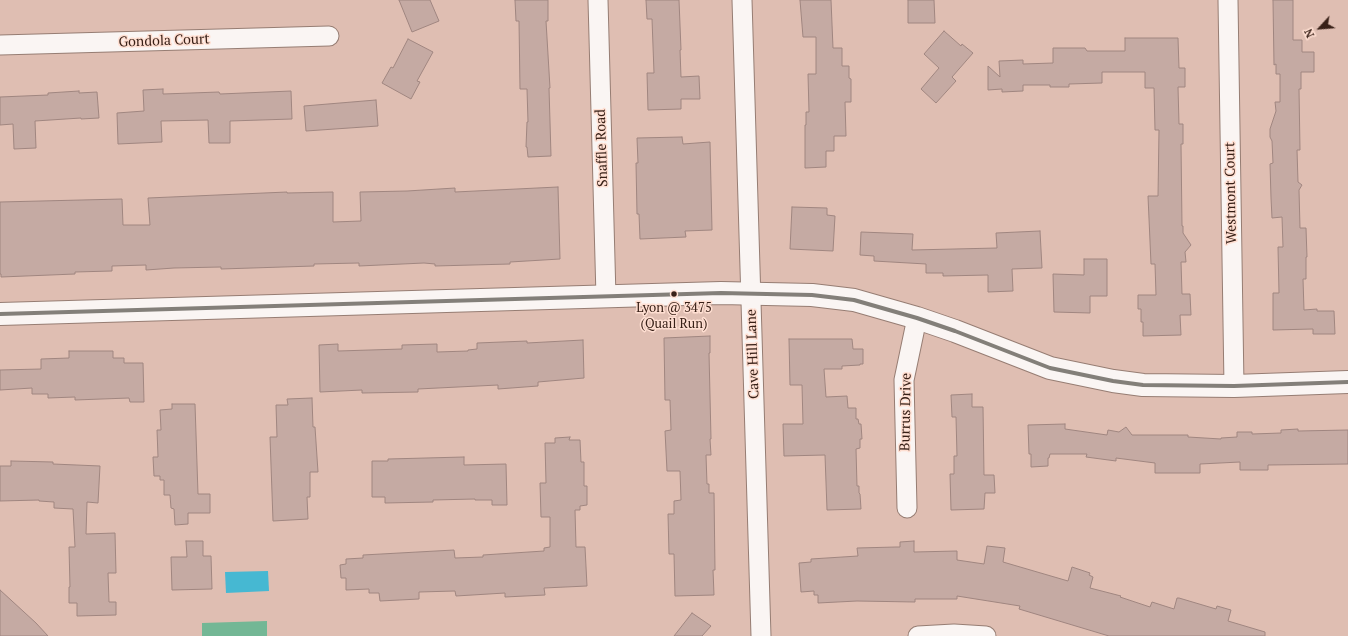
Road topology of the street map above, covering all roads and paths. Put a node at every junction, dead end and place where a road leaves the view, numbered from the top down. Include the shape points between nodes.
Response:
1 (598, 0) edge
2 (742, 0) edge
3 (1228, 0) edge
4 (329, 36) dead end
5 (0, 45) edge
6 (751, 294) junction
7 (606, 297) junction
8 (0, 314) edge
9 (917, 318) junction
10 (1348, 382) edge
11 (1234, 386) junction
12 (907, 508) dead end
13 (761, 636) edge
14 (918, 636) edge
15 (986, 636) edge

1 - 7 street, Snaffle Road
2 - 6 street, Cave Hill Lane
3 - 11 street, Westmont Court
4 - 5 street, Gondola Court
6 - 7 street
6 - 9 street via 812,295 854,300
6 - 13 street, Cave Hill Lane
7 - 8 street
9 - 11 street via 1058,370 1143,385
9 - 12 street, Burrus Drive via 904,380
10 - 11 street
14 - 15 street

